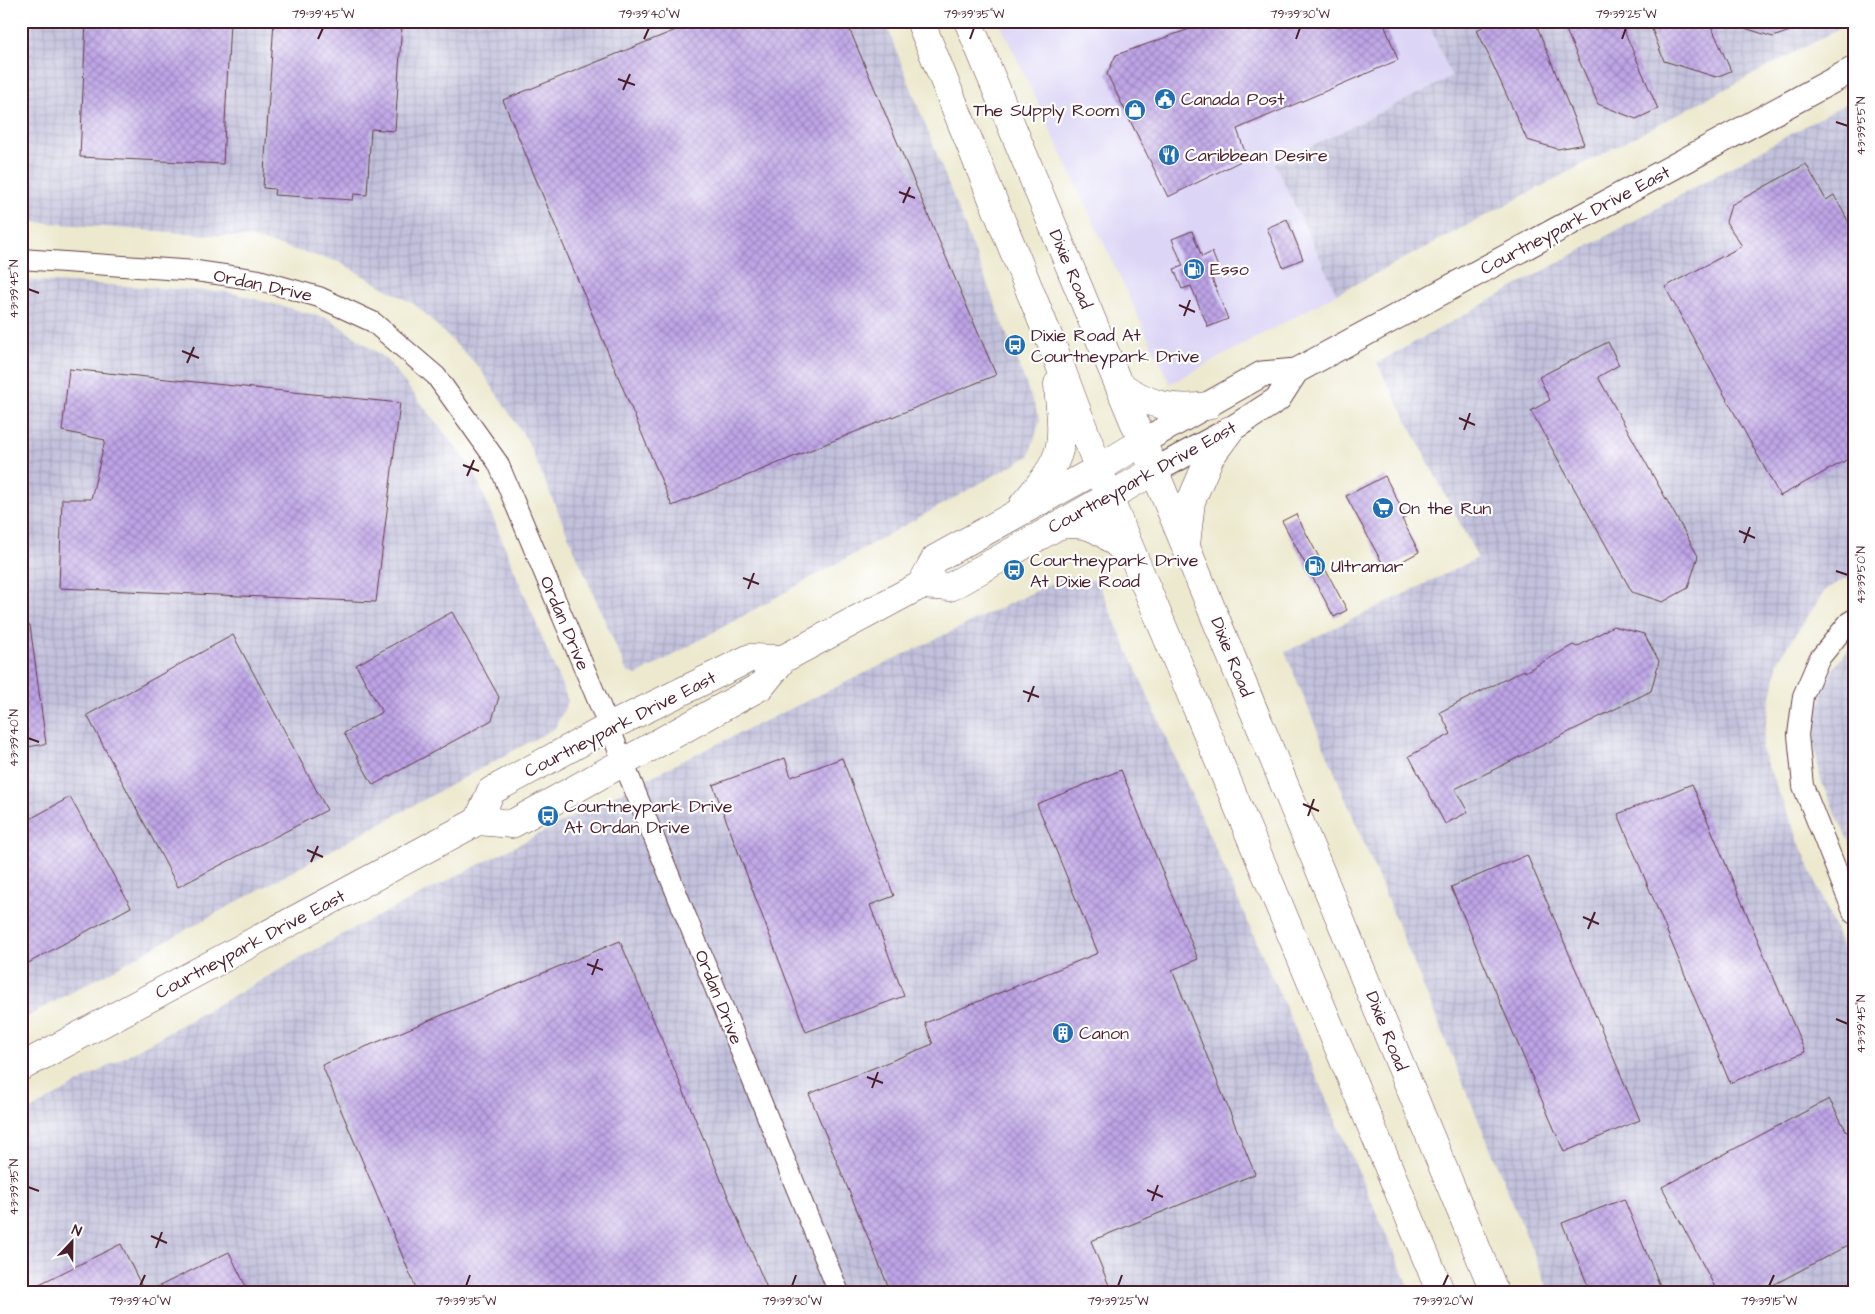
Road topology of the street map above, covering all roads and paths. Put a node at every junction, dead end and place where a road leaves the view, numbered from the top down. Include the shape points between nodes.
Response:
1 (920, 21) edge
2 (968, 21) edge
3 (1854, 69) edge
4 (21, 259) edge
5 (1056, 355) junction
6 (1296, 371) junction
7 (1119, 384) junction
8 (1207, 406) junction
9 (1230, 430) junction
10 (1142, 442) junction
11 (1098, 469) junction
12 (1154, 471) junction
13 (1108, 496) junction
14 (1014, 515) junction
15 (1052, 527) junction
16 (1186, 546) junction
17 (1137, 562) junction
18 (921, 585) junction
19 (1854, 619) edge
20 (782, 659) junction
21 (609, 727) junction
22 (623, 762) junction
23 (478, 821) junction
24 (1854, 914) edge
25 (21, 1067) edge
26 (838, 1293) edge
27 (1441, 1293) edge
28 (1495, 1293) edge

1 - 5 main road
2 - 7 main road, Dixie Road
3 - 6 street, Courtneypark Drive East
4 - 21 street, Ordan Drive via 196,271 259,280 319,297 373,322 436,376 498,463
5 - 11 main road
5 - 14 main road via 1059,451 1043,481
6 - 8 street, Courtneypark Drive East via 1262,374
6 - 9 street, Courtneypark Drive East via 1278,399
7 - 8 main road via 1142,399 1168,408
7 - 10 main road, Dixie Road
8 - 10 street, Courtneypark Drive East
9 - 12 street, Courtneypark Drive East
9 - 16 main road via 1210,457 1191,502
10 - 11 main road, Courtneypark Drive East
10 - 12 main road, Dixie Road
11 - 13 main road
11 - 14 main road, Courtneypark Drive East
12 - 13 main road, Courtneypark Drive East
12 - 16 main road, Dixie Road
13 - 15 main road, Courtneypark Drive East
13 - 17 main road
14 - 18 main road, Courtneypark Drive East via 935,558
15 - 17 main road via 1072,523 1091,526 1109,535
15 - 18 main road, Courtneypark Drive East via 950,587
16 - 28 main road, Dixie Road
17 - 27 main road
18 - 20 main road, Courtneypark Drive East
19 - 24 street via 1819,658 1803,696 1798,735 1803,786
20 - 21 main road, Courtneypark Drive East via 750,658
20 - 22 main road, Courtneypark Drive East via 761,686
21 - 22 street, Ordan Drive
21 - 23 main road, Courtneypark Drive East via 491,791
22 - 23 main road, Courtneypark Drive East via 512,824
22 - 26 street, Ordan Drive
23 - 25 main road, Courtneypark Drive East

